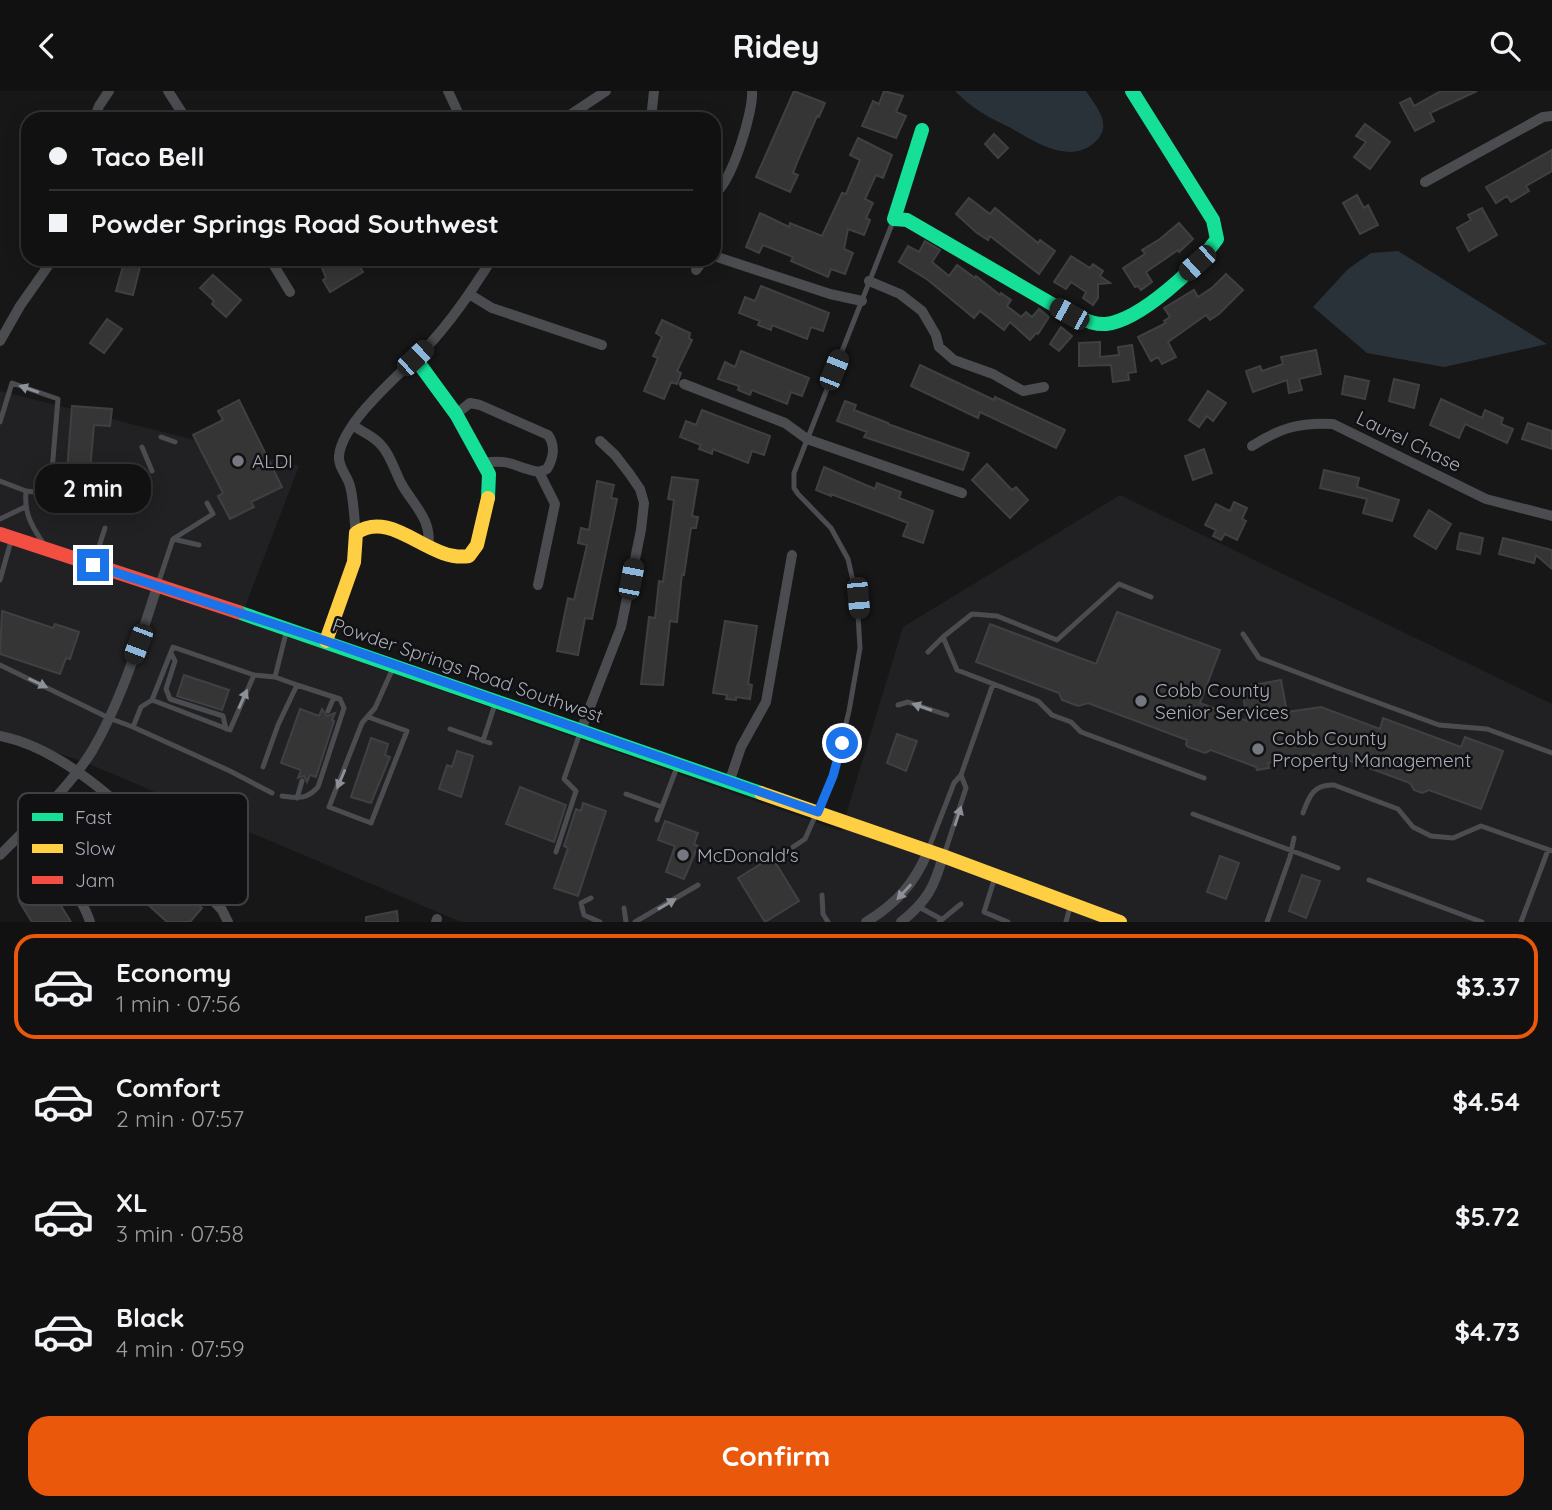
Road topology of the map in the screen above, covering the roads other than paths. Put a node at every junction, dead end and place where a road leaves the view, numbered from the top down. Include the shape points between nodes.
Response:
1 (108, 91) edge
2 (168, 91) edge
3 (449, 91) edge
4 (606, 91) edge
5 (654, 91) edge
6 (752, 91) edge
7 (1132, 91) edge
8 (97, 112) edge
9 (182, 112) edge
10 (458, 112) edge
11 (574, 112) edge
12 (652, 112) edge
13 (1552, 115) edge
14 (922, 130) dead end
15 (1425, 182) dead end
16 (721, 188) edge
17 (894, 219) junction
18 (721, 259) edge
19 (49, 266) edge
20 (274, 266) edge
21 (488, 266) edge
22 (699, 266) edge
23 (696, 270) dead end
24 (869, 281) junction
25 (290, 292) dead end
26 (469, 295) junction
27 (862, 301) junction
28 (0, 341) edge
29 (602, 345) dead end
30 (415, 358) junction
31 (684, 384) dead end
32 (1044, 387) dead end
33 (456, 414) junction
34 (0, 422) edge
35 (354, 426) junction
36 (161, 437) dead end
37 (807, 439) junction
38 (600, 441) dead end
39 (175, 442) dead end
40 (1252, 446) dead end
41 (142, 447) dead end
42 (484, 463) junction
43 (152, 471) dead end
44 (539, 472) junction
45 (0, 481) edge
46 (26, 491) junction
47 (962, 493) dead end
48 (207, 503) dead end
49 (24, 507) junction
50 (1552, 516) edge
51 (0, 519) edge
52 (105, 528) dead end
53 (356, 533) junction
54 (6, 536) edge
55 (173, 539) junction
56 (199, 545) dead end
57 (428, 547) junction
58 (47, 549) junction
59 (792, 555) dead end
60 (93, 565) junction
61 (0, 580) edge
62 (538, 585) dead end
63 (158, 587) junction
64 (1151, 597) dead end
65 (287, 629) junction
66 (1243, 634) dead end
67 (943, 637) junction
68 (326, 641) junction
69 (928, 652) dead end
70 (171, 653) junction
71 (0, 665) edge
72 (394, 665) junction
73 (254, 675) junction
74 (275, 677) junction
75 (993, 684) junction
76 (297, 685) junction
77 (334, 697) junction
78 (152, 700) junction
79 (496, 700) junction
80 (898, 705) dead end
81 (328, 711) dead end
82 (947, 715) dead end
83 (368, 717) junction
84 (109, 718) junction
85 (133, 727) junction
86 (226, 729) junction
87 (450, 729) dead end
88 (581, 730) junction
89 (0, 736) edge
90 (483, 741) junction
91 (490, 744) dead end
92 (1552, 753) edge
93 (678, 764) junction
94 (263, 767) dead end
95 (78, 770) junction
96 (961, 775) junction
97 (1204, 778) dead end
98 (302, 781) dead end
99 (729, 783) junction
100 (58, 793) edge
101 (104, 793) edge
102 (272, 793) dead end
103 (626, 794) dead end
104 (282, 796) dead end
105 (297, 798) junction
106 (662, 807) junction
107 (818, 812) junction
108 (1303, 813) dead end
109 (1193, 814) dead end
110 (657, 820) dead end
111 (18, 837) edge
112 (1294, 838) dead end
113 (793, 847) dead end
114 (928, 851) junction
115 (1291, 851) junction
116 (1550, 851) edge
117 (556, 852) dead end
118 (0, 855) edge
119 (943, 856) junction
120 (1338, 868) dead end
121 (996, 876) junction
122 (1370, 880) dead end
123 (698, 885) dead end
124 (822, 895) dead end
125 (591, 898) dead end
126 (1071, 904) junction
127 (81, 905) edge
128 (217, 905) edge
129 (961, 905) dead end
130 (918, 907) junction
131 (624, 908) dead end
132 (940, 920) edge
133 (90, 922) edge
134 (228, 922) edge
135 (600, 922) edge
136 (626, 922) edge
137 (635, 922) edge
138 (828, 922) edge
139 (866, 922) edge
140 (901, 922) edge
141 (1008, 922) edge
142 (1066, 922) edge
143 (1121, 922) edge
144 (1267, 922) edge
145 (1482, 922) edge
146 (1521, 922) edge

1 - 8 street
2 - 9 street
3 - 10 street
4 - 11 street
5 - 12 street
6 - 16 street via 748,118
7 - 17 main road via 1213,220 1217,239 1197,263 1135,314 1106,324 1086,320 1009,281 918,226
13 - 15 street
14 - 17 main road
17 - 24 lane
18 - 27 street
19 - 28 street
20 - 25 street
21 - 26 street
22 - 23 street
24 - 27 lane
24 - 32 street via 900,294 922,311 939,347 954,360 1023,391
26 - 29 street via 492,309
26 - 30 street
27 - 37 lane
30 - 33 main road
30 - 35 street via 378,393
31 - 37 street via 785,423
33 - 42 main road
33 - 44 street via 470,403 480,405 548,435 553,447 551,462
46 -> 34 lane via 50,494 58,399 12,383
35 - 53 street via 339,457 350,485
35 - 57 street via 383,447 422,512 429,532
36 - 39 lane
37 - 47 street
37 - 107 lane via 794,473 794,488 842,545 854,578 860,624 849,711 833,776
38 - 88 street via 629,473 644,503 621,627
40 - 50 street, Laurel Chase via 1306,423 1333,423 1486,499
41 - 43 lane
42 - 44 street via 509,461
42 - 57 main road via 490,481 488,500 470,556 459,559
44 - 62 street via 555,504
45 - 46 lane
46 - 49 lane
48 - 55 lane via 213,514
49 - 51 lane
49 - 58 lane
52 - 60 lane
53 - 57 main road via 376,524
53 - 68 main road via 354,562
54 - 58 main road, Powder Springs Road Southwest
54 - 61 lane
55 - 56 lane
55 - 63 lane
58 - 60 main road, Powder Springs Road Southwest
59 - 99 street via 766,702 741,747
60 - 63 main road, Powder Springs Road Southwest
63 - 65 main road, Powder Springs Road Southwest
63 - 84 street
64 - 67 lane via 1119,584 1057,640 997,615 972,614
65 - 68 main road, Powder Springs Road Southwest
65 - 74 lane
66 - 92 lane via 1259,658 1439,725 1487,729
67 - 69 lane
67 - 75 lane via 957,670
68 - 72 main road, Powder Springs Road Southwest
70 - 73 lane via 173,647
70 - 78 lane
70 - 86 lane via 175,661 166,689 170,699 223,716
71 -> 84 lane
72 - 79 main road, Powder Springs Road Southwest
72 - 83 lane
73 - 74 lane
86 -> 73 lane via 230,730
74 - 76 lane
75 - 96 lane
75 - 97 lane via 1038,701 1081,732
76 - 77 lane
76 - 94 lane
77 - 81 lane
77 - 105 lane via 344,708 318,787 310,796
78 - 85 lane via 141,707
78 - 86 lane
79 - 88 main road, Powder Springs Road Southwest
79 - 90 lane
82 -> 80 lane via 908,702
83 -> 83 lane via 329,807 371,823 407,731
84 - 85 lane
84 - 95 street
85 - 102 lane
87 - 90 lane
88 - 93 main road, Powder Springs Road Southwest
88 - 117 lane via 564,779 576,791
89 - 95 street via 32,746
90 - 91 lane
93 - 99 main road, Powder Springs Road Southwest
93 - 106 lane
95 - 100 street
95 - 101 street
96 - 114 lane
119 -> 96 lane via 966,788
98 - 105 lane
99 - 107 main road, Powder Springs Road Southwest
103 - 106 lane
104 - 105 lane
106 - 110 lane
107 - 113 lane via 805,839
107 - 114 main road, Powder Springs Road Southwest
108 - 116 lane via 1315,788 1334,785 1398,809 1413,827 1431,837 1453,838 1481,826
109 - 115 lane
111 - 118 street
112 - 115 lane
114 - 119 main road, Powder Springs Road Southwest
114 -> 139 street via 904,892
115 - 120 lane
115 - 144 lane
116 - 146 lane
119 - 121 main road, Powder Springs Road Southwest
119 - 130 street via 932,890
121 - 126 main road, Powder Springs Road Southwest
121 - 141 lane via 984,912
122 - 145 lane
137 -> 123 lane
124 - 138 lane
125 - 135 lane via 581,903 584,915
126 - 142 lane
126 - 143 main road, Powder Springs Road Southwest
127 - 133 street
128 - 134 street
129 - 132 lane
130 - 132 lane
130 - 140 street
131 - 136 lane

